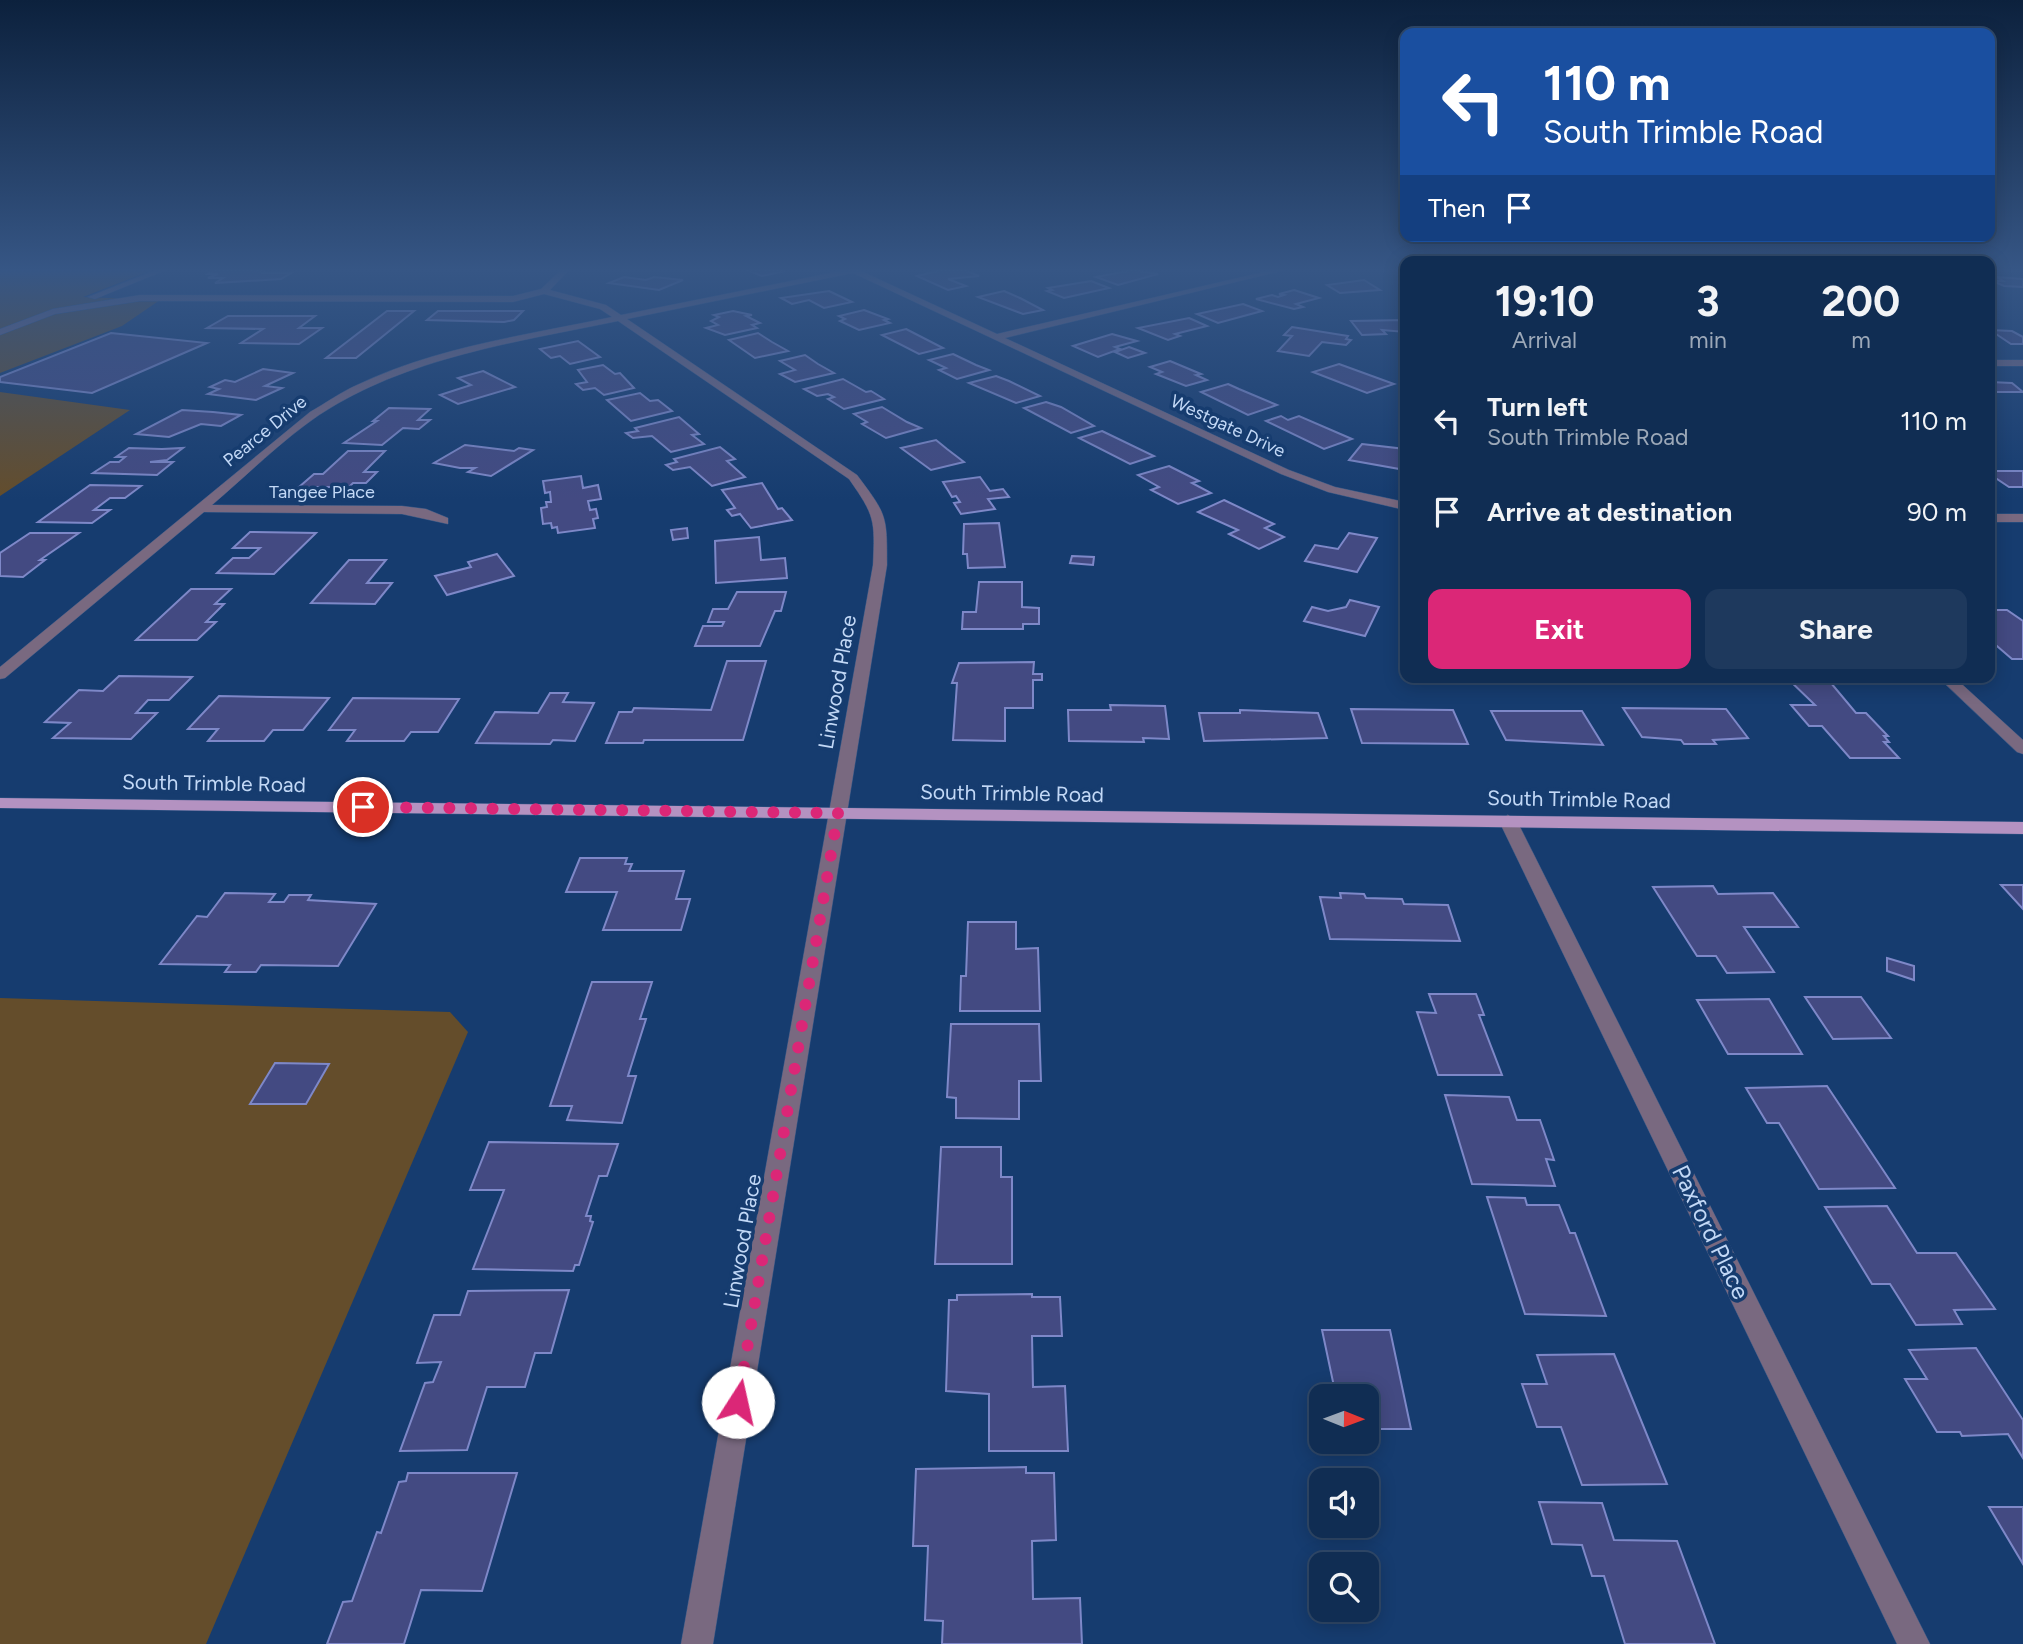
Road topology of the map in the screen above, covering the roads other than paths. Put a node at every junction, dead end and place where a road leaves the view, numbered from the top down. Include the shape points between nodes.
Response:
1 (481, 347) edge
2 (662, 347) edge
3 (1017, 347) edge
4 (1995, 363) edge
5 (2023, 363) edge
6 (1400, 505) edge
7 (198, 508) junction
8 (1995, 518) edge
9 (2023, 518) edge
10 (444, 521) dead end
11 (0, 674) edge
12 (1952, 683) edge
13 (2023, 749) edge
14 (0, 803) edge
15 (838, 813) junction
16 (1508, 821) junction
17 (2023, 828) edge
18 (697, 1644) edge
19 (1914, 1644) edge

1 - 7 street, Pearce Drive via 422,362 360,387 299,425
2 - 15 street, Linwood Place via 853,477 881,522 880,565
3 - 6 street, Westgate Drive via 1284,472 1332,490
4 - 5 street
7 - 10 street, Tangee Place via 402,510
7 - 11 street, Pearce Drive
8 - 9 street
12 - 13 street
14 - 15 main road, South Trimble Road
15 - 16 main road, South Trimble Road
15 - 18 street, Linwood Place
16 - 17 main road, South Trimble Road
16 - 19 street, Paxford Place

